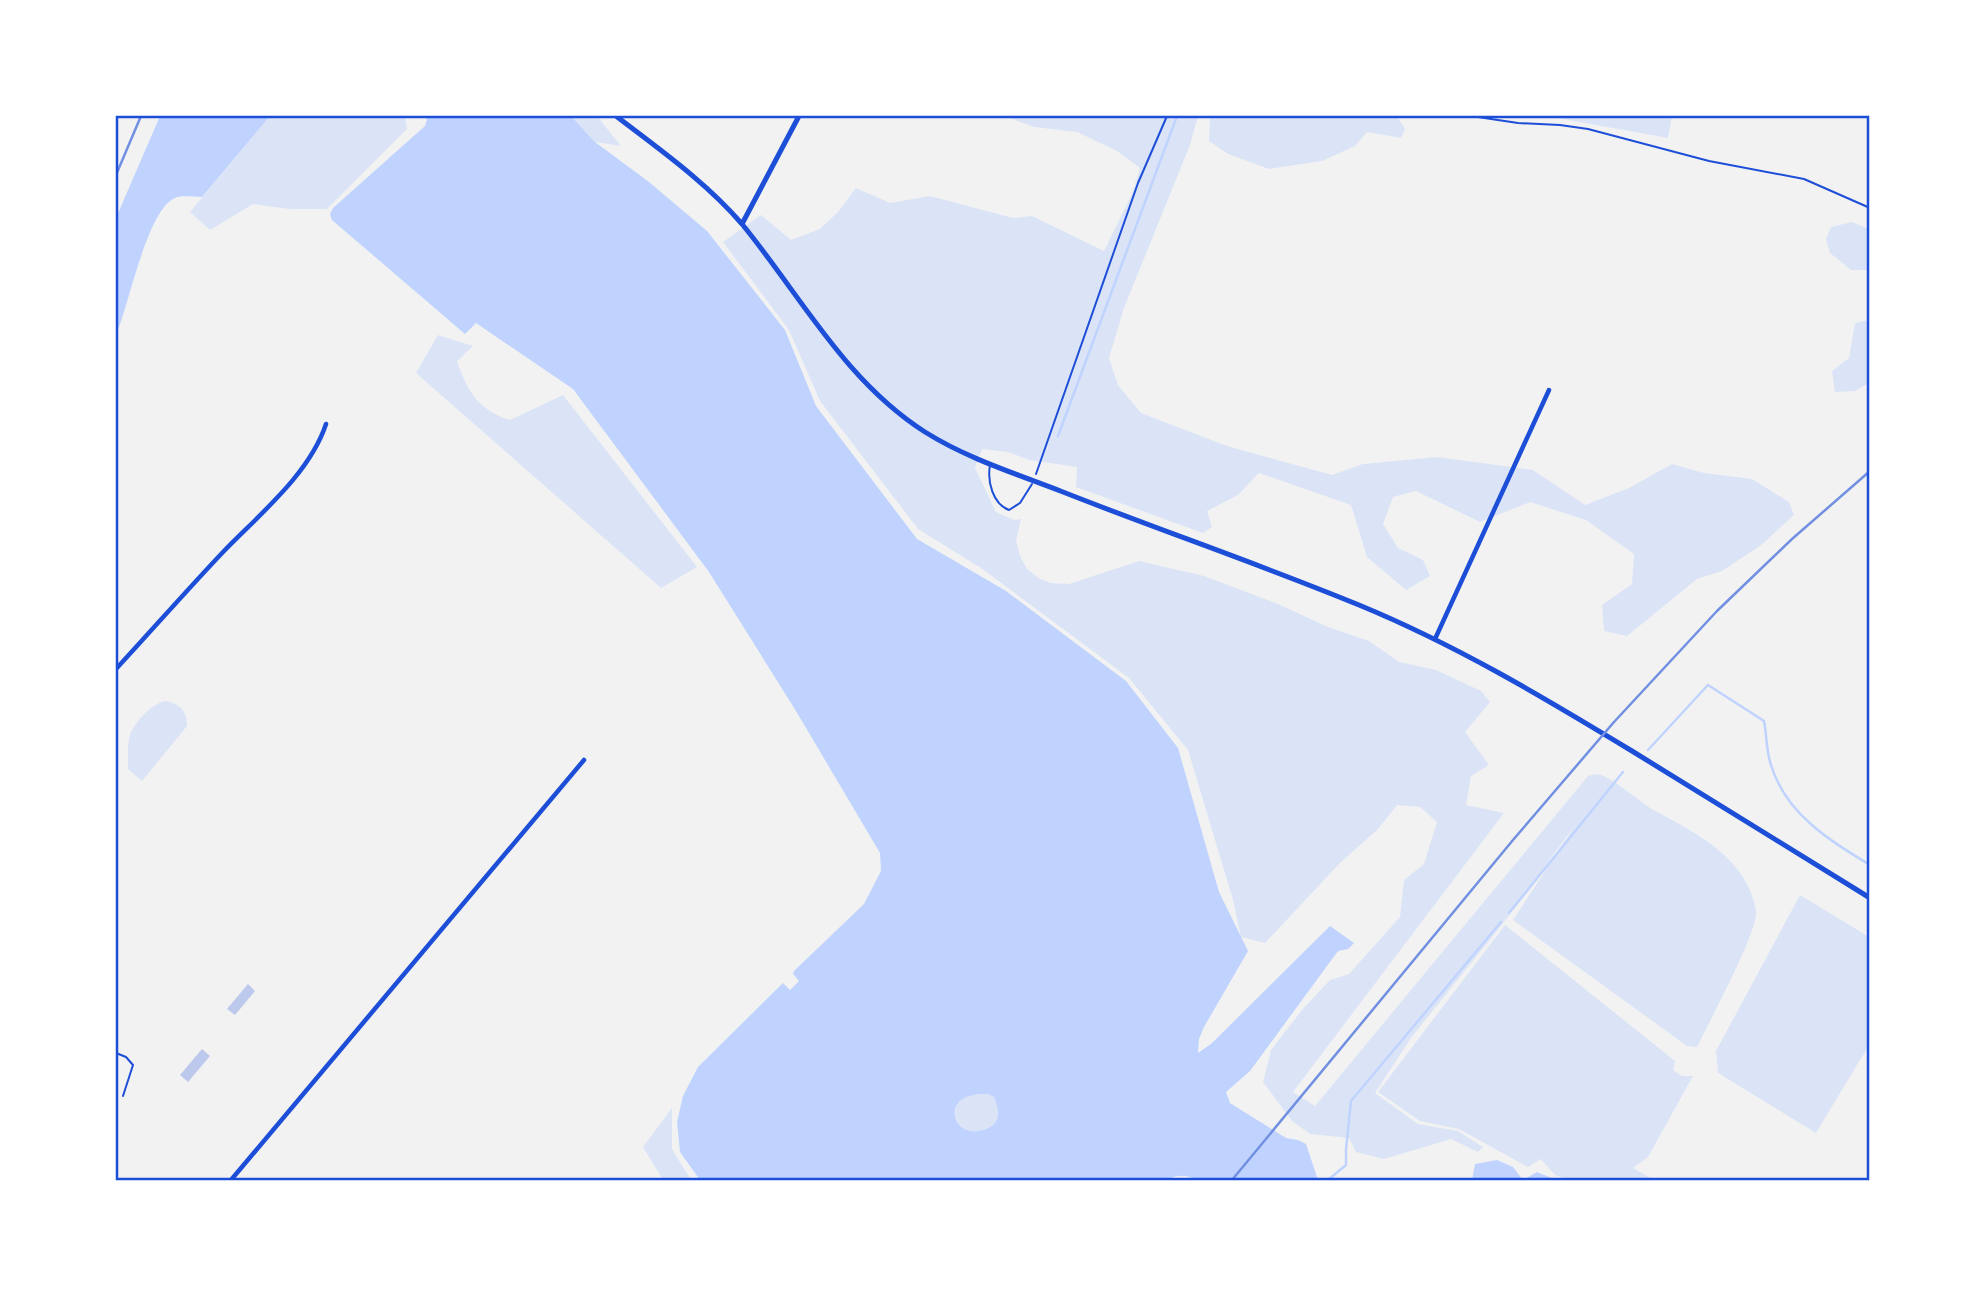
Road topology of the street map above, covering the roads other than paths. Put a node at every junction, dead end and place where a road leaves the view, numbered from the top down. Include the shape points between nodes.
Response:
1 (616, 116) edge
2 (799, 116) edge
3 (742, 224) junction
4 (1549, 390) dead end
5 (326, 424) dead end
6 (990, 464) junction
7 (1033, 481) junction
8 (1435, 639) junction
9 (116, 670) edge
10 (584, 760) dead end
11 (1870, 898) edge
12 (116, 1053) edge
13 (123, 1096) dead end
14 (231, 1181) edge

1 - 3 street via 702,184
2 - 3 street
3 - 6 street via 870,389 926,432
4 - 8 street
5 - 9 street via 318,447 303,466
6 - 7 street
6 - 7 lane via 989,482 1005,509 1017,507
7 - 8 street via 1359,605
8 - 11 street via 1530,690
10 - 14 street
12 - 13 lane via 133,1065

